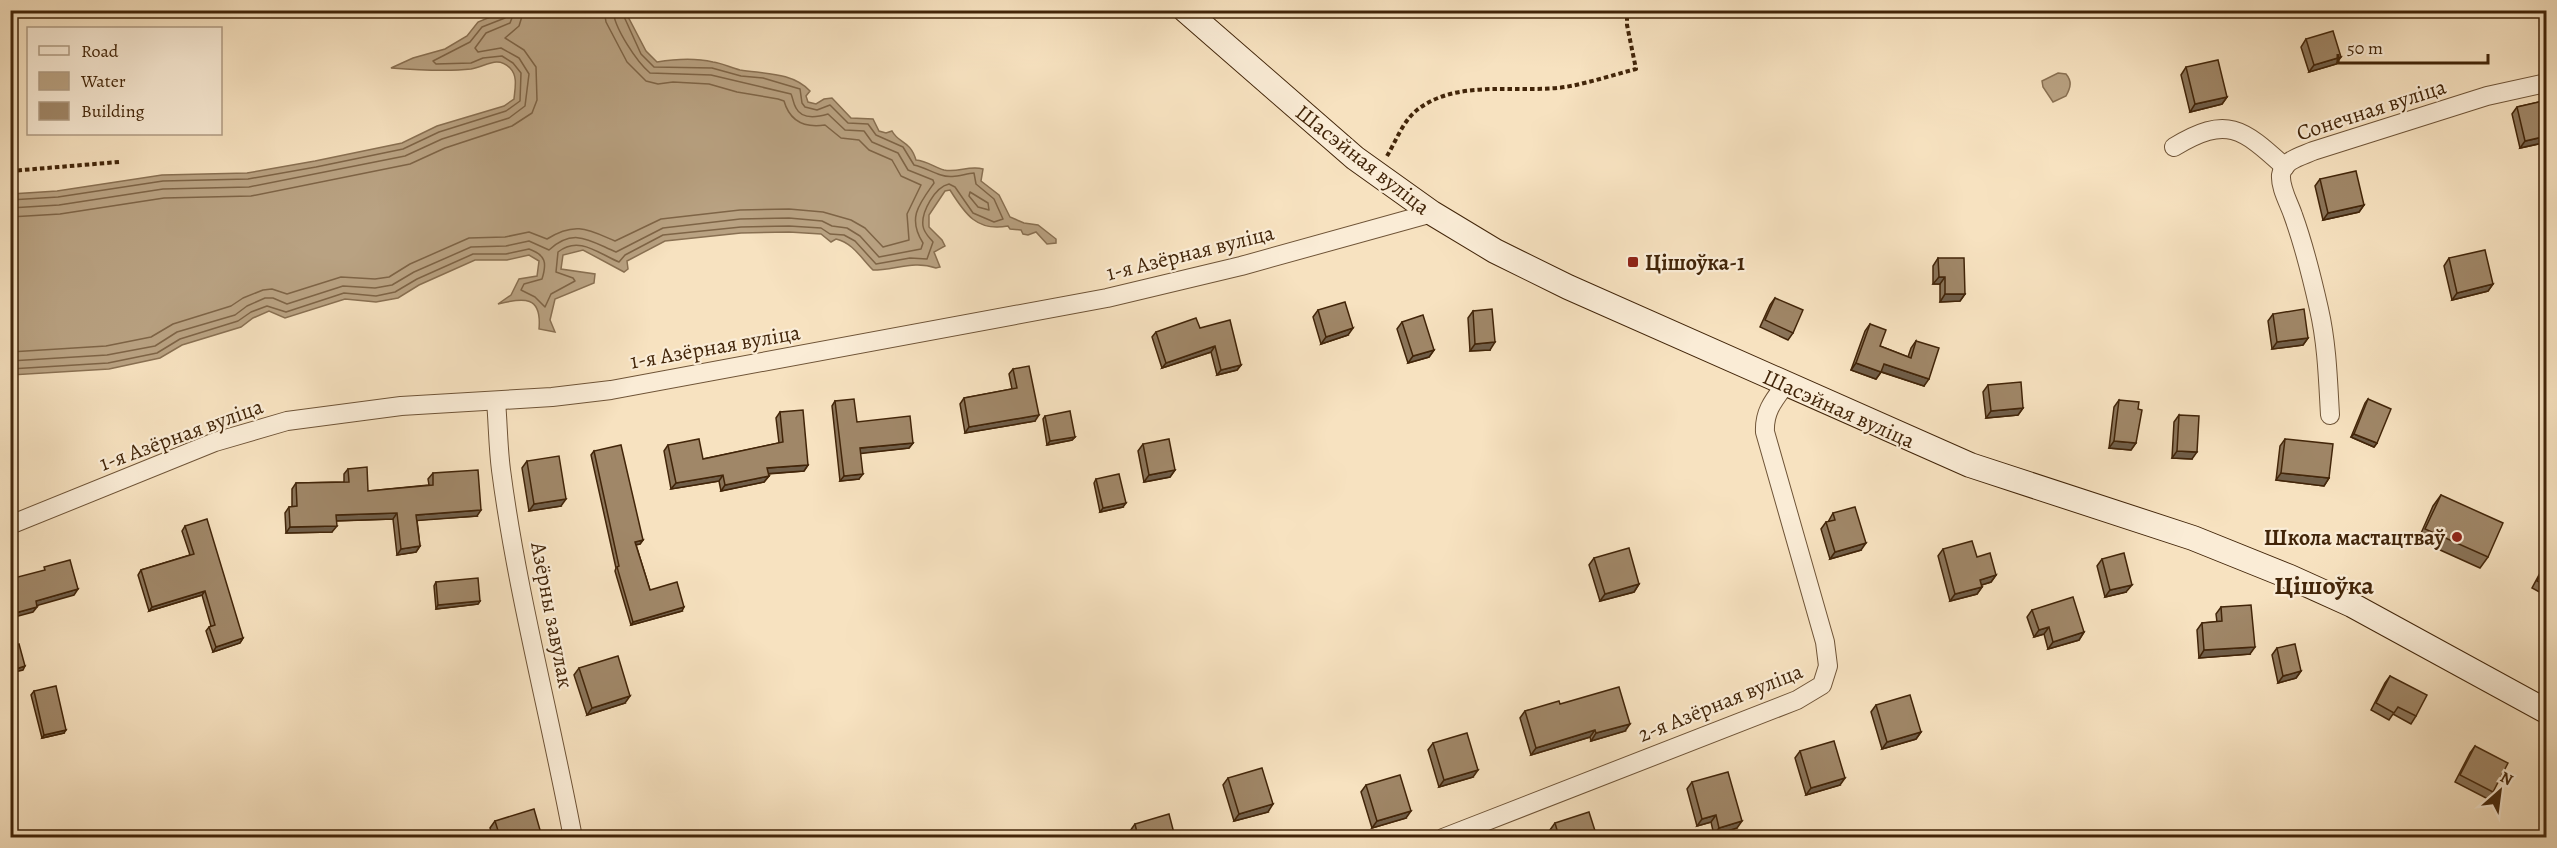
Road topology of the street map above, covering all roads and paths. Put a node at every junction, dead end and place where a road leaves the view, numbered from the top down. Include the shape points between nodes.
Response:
1 (1185, 10) edge
2 (1626, 10) edge
3 (2547, 83) edge
4 (2174, 147) dead end
5 (119, 162) dead end
6 (2285, 167) junction
7 (10, 171) edge
8 (1374, 173) junction
9 (1432, 213) junction
10 (1785, 385) junction
11 (496, 401) junction
12 (2330, 415) dead end
13 (10, 525) edge
14 (2547, 711) edge
15 (573, 837) edge
16 (1443, 837) edge

1 - 8 main road, Шасэйная вуліца
2 - 8 path via 1636,69 1530,91 1450,93 1415,111
3 - 6 street, Сонечная вуліца via 2487,96 2313,151
4 - 6 street via 2224,127 2234,129
5 - 7 path
6 - 12 street, Сонечная вуліца via 2284,190 2326,348
8 - 9 main road, Шасэйная вуліца
9 - 10 main road, Шасэйная вуліца via 1495,251 1568,287
9 - 11 street, 1-я Азёрная вуліца via 1107,298 611,390
10 - 14 main road, Шасэйная вуліца via 1970,465 2193,538 2290,577 2352,605
10 - 16 street, 2-я Азёрная вуліца via 1765,417 1765,432 1825,642 1828,666 1822,685 1797,700
11 - 13 street, 1-я Азёрная вуліца via 401,406 287,421 245,432
11 - 15 street, Азёрны завулак via 505,493

